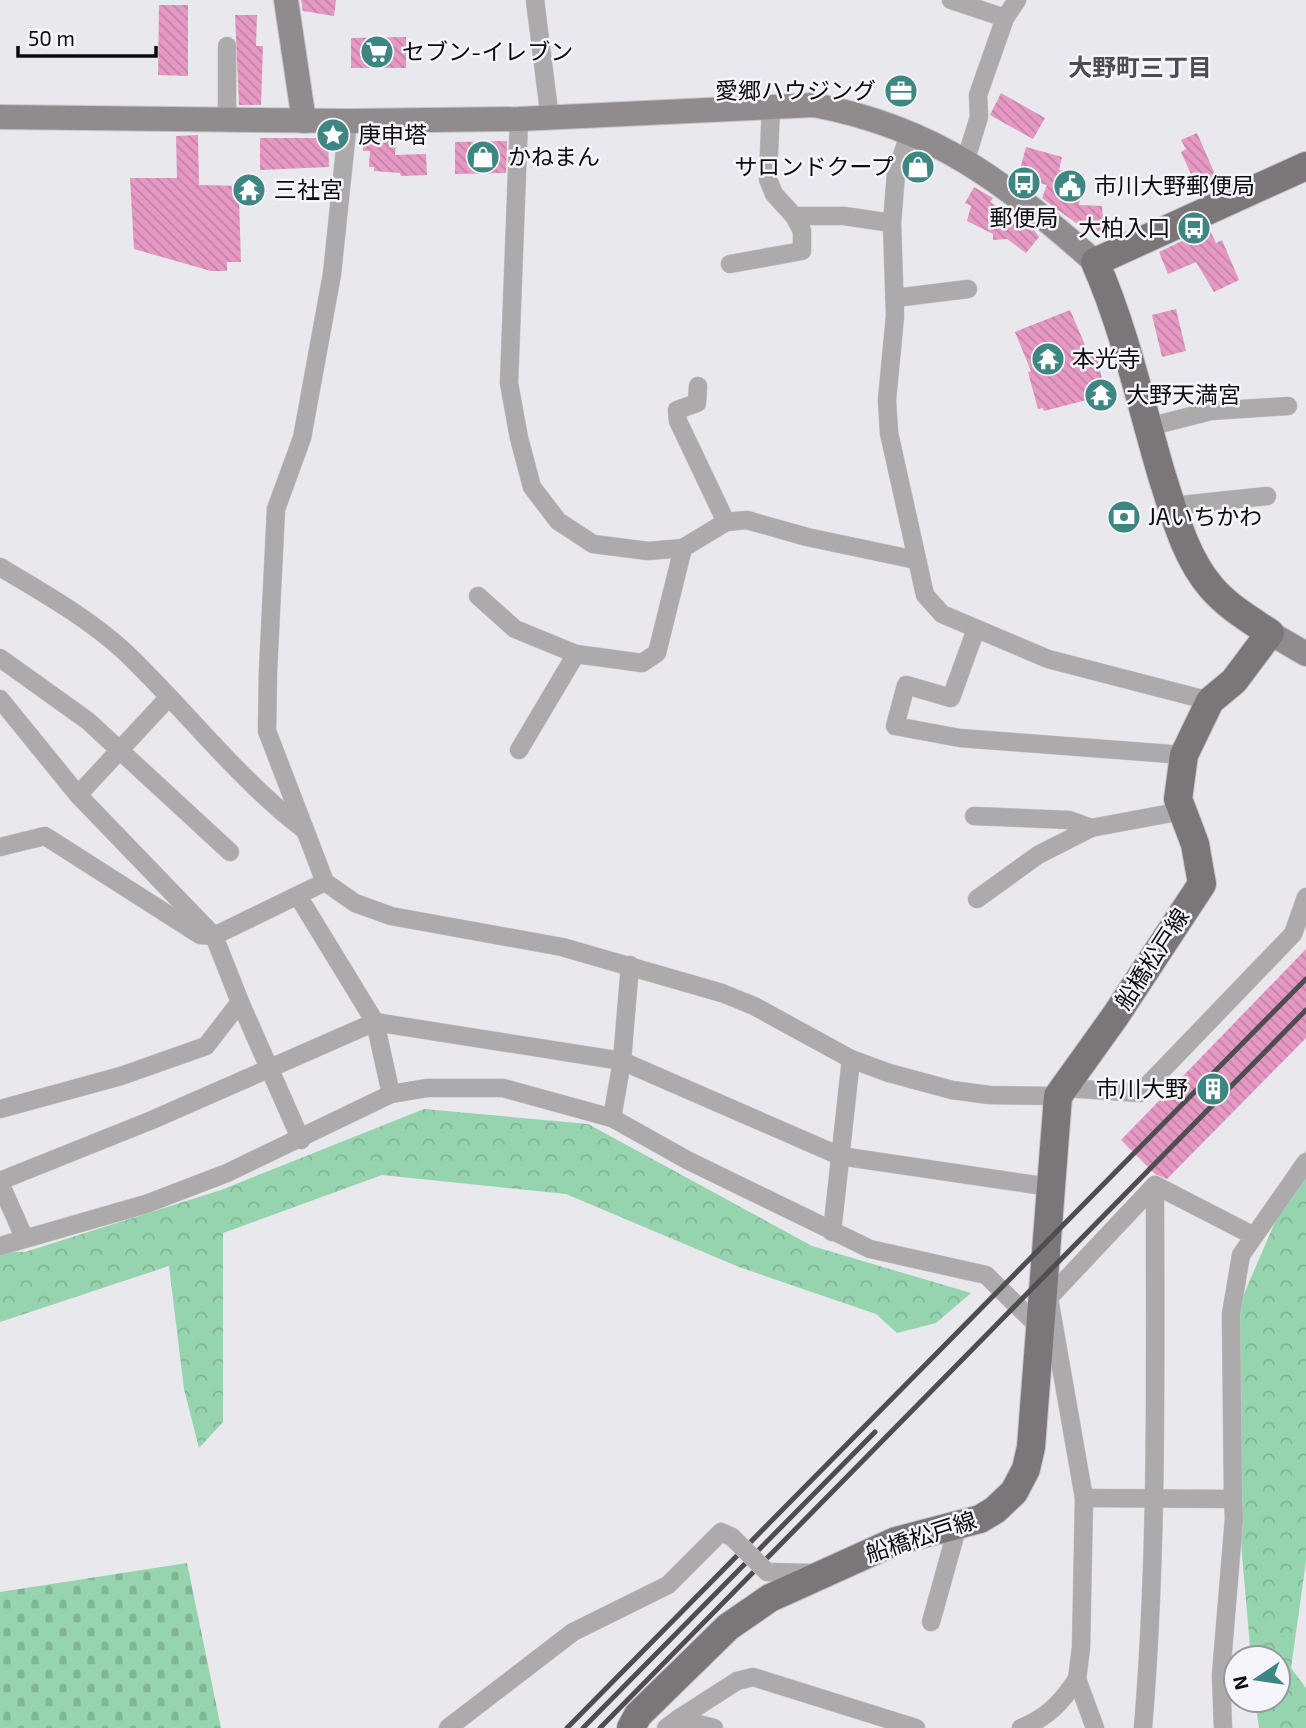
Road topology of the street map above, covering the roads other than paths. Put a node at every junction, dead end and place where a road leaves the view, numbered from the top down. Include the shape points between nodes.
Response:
1 (286, 0) edge
2 (535, 0) edge
3 (951, 0) edge
4 (1017, 0) edge
5 (1005, 18) junction
6 (228, 47) dead end
7 (771, 105) junction
8 (2, 112) edge
9 (519, 119) junction
10 (550, 119) junction
11 (227, 120) junction
12 (304, 121) junction
13 (348, 121) junction
14 (910, 132) junction
15 (966, 159) junction
16 (1306, 166) edge
17 (794, 216) junction
18 (892, 223) junction
19 (1095, 262) junction
20 (730, 264) dead end
21 (968, 289) dead end
22 (895, 298) junction
23 (698, 386) dead end
24 (1288, 406) dead end
25 (1148, 427) junction
26 (1267, 496) dead end
27 (1172, 506) junction
28 (726, 522) junction
29 (683, 548) junction
30 (915, 560) junction
31 (0, 567) edge
32 (478, 596) dead end
33 (976, 628) junction
34 (1270, 633) junction
35 (576, 654) junction
36 (1306, 654) edge
37 (0, 658) edge
38 (169, 697) junction
39 (0, 699) edge
40 (1210, 701) junction
41 (120, 750) junction
42 (519, 750) dead end
43 (1184, 755) junction
44 (78, 795) junction
45 (1182, 811) junction
46 (974, 816) dead end
47 (302, 828) junction
48 (1091, 828) junction
49 (0, 846) edge
50 (230, 852) dead end
51 (325, 882) junction
52 (298, 896) junction
53 (1306, 897) edge
54 (977, 899) dead end
55 (214, 936) junction
56 (630, 965) junction
57 (240, 1002) junction
58 (375, 1022) junction
59 (851, 1059) junction
60 (622, 1061) junction
61 (270, 1068) junction
62 (1061, 1092) junction
63 (391, 1094) junction
64 (0, 1109) edge
65 (612, 1118) junction
66 (301, 1140) junction
67 (841, 1156) junction
68 (1306, 1162) edge
69 (0, 1182) edge
70 (1155, 1185) junction
71 (1050, 1186) junction
72 (832, 1232) junction
73 (1254, 1236) junction
74 (24, 1237) junction
75 (0, 1246) edge
76 (1043, 1310) junction
77 (1084, 1498) junction
78 (1156, 1499) junction
79 (1233, 1499) junction
80 (957, 1525) junction
81 (821, 1573) junction
82 (931, 1622) dead end
83 (1077, 1679) junction
84 (672, 1723) edge
85 (877, 1723) edge
86 (448, 1728) edge
87 (631, 1728) edge
88 (714, 1728) edge
89 (916, 1728) edge
90 (1020, 1728) edge
91 (1095, 1728) edge
92 (1143, 1728) edge
93 (1223, 1728) edge

1 - 12 street
2 - 10 street
3 - 5 street
4 - 5 street
5 - 15 street via 978,95 979,117
6 - 11 street
7 - 10 street
7 - 14 street via 814,105 857,113
7 - 17 street via 768,179 774,194
8 - 11 street
9 - 10 street
9 - 13 street
9 - 29 street via 509,383 533,487 558,521 593,544 649,551
11 - 12 street
12 - 13 street
13 - 47 street via 332,274 302,438 276,509 270,599 267,731
14 - 15 street
14 - 18 street via 896,173
15 - 19 street
16 - 19 main road
17 - 18 street via 844,216
17 - 20 street via 802,230 802,251
18 - 22 street
19 - 25 main road
21 - 22 street
22 - 30 street via 889,433
23 - 28 street via 697,403 677,410 678,421
24 - 25 street via 1211,411
25 - 27 main road
26 - 27 street
27 - 34 main road via 1210,587 1231,608
28 - 29 street
28 - 30 street via 747,520
29 - 35 street via 657,653 642,663
30 - 33 street via 925,594 933,604 942,614
31 - 38 street via 122,650
32 - 35 street via 515,629
33 - 40 street via 1048,659
33 - 43 street via 951,698 906,685 895,726 960,738
34 - 36 street
34 - 40 main road, 船橋松戸線 via 1234,681
35 - 42 street
37 - 41 street via 88,721
38 - 41 street
38 - 47 street via 270,804
39 - 44 street
40 - 43 main road, 船橋松戸線
41 - 44 street
41 - 50 street
43 - 45 main road, 船橋松戸線 via 1178,784
44 - 55 street
45 - 48 street
45 - 62 main road, 船橋松戸線 via 1195,844 1202,884
46 - 48 street via 1069,820
47 - 51 street
48 - 54 street via 1038,855
49 - 55 street via 45,836 185,928
51 - 52 street
51 - 56 street via 355,903 391,916 562,947
52 - 55 street
52 - 58 street
53 - 62 street via 1293,934 1140,1093
55 - 57 street
56 - 59 street via 754,1006
56 - 60 street
57 - 61 street
57 - 64 street via 206,1046 121,1076
58 - 60 street
58 - 61 street
58 - 63 street
59 - 62 street via 952,1090 989,1095
59 - 67 street
60 - 65 street
60 - 67 street
61 - 66 street
61 - 69 street
62 - 71 main road, 船橋松戸線
63 - 65 street via 427,1088 503,1088
63 - 66 street
65 - 72 street
66 - 74 street via 146,1204
67 - 71 street
67 - 72 street
68 - 73 street
69 - 74 street
70 - 73 street
70 - 76 street
70 - 78 street
71 - 76 main road, 船橋松戸線
72 - 76 street via 870,1249 986,1275
73 - 79 street via 1241,1255 1231,1314
74 - 75 street
76 - 77 street
76 - 80 main road, 船橋松戸線 via 1026,1469 1014,1493 995,1510
77 - 78 street
77 - 83 street
78 - 79 street
78 - 92 street
79 - 93 street via 1221,1675
80 - 81 main road, 船橋松戸線 via 897,1541
80 - 82 street
81 - 86 street, bridge via 767,1572 732,1536 721,1532 668,1585 573,1632
81 - 87 main road, 船橋松戸線 via 770,1598 728,1627 638,1715
83 - 90 street via 1048,1714
83 - 91 street
84 - 85 street via 737,1681 753,1677
84 - 88 street
85 - 89 street

